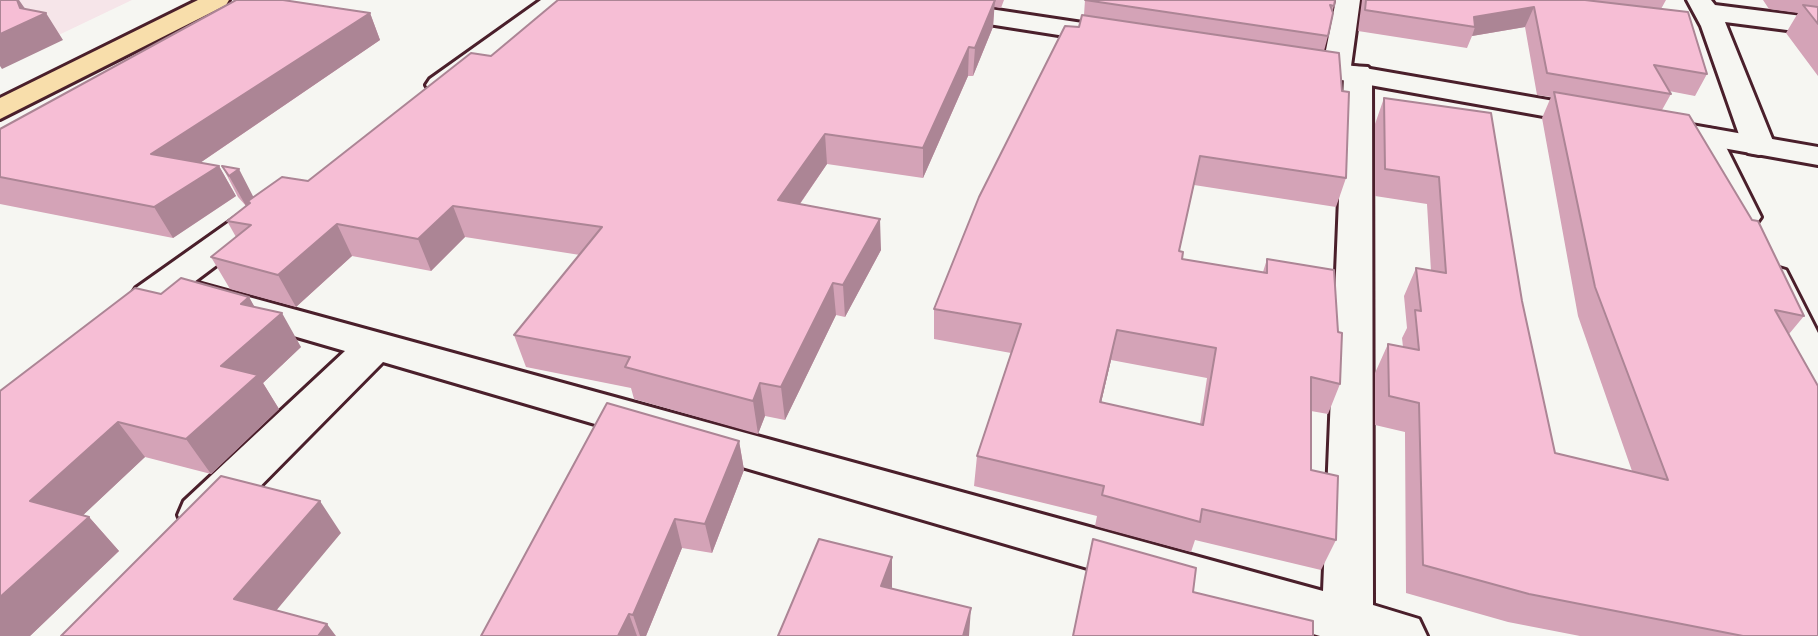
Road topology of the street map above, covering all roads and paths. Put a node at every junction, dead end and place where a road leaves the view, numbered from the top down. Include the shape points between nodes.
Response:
1 (194, 0) edge
2 (217, 0) edge
3 (557, 0) edge
4 (880, 0) edge
5 (1348, 0) edge
6 (1702, 15) edge
7 (1818, 26) edge
8 (1143, 40) edge
9 (1267, 59) edge
10 (1347, 71) junction
11 (0, 96) edge
12 (411, 106) edge
13 (0, 110) edge
14 (1706, 136) junction
15 (1759, 146) junction
16 (1818, 156) edge
17 (299, 188) edge
18 (164, 286) junction
19 (120, 318) edge
20 (375, 346) junction
21 (1818, 375) edge
22 (177, 539) edge
23 (1347, 629) edge
24 (1401, 636) edge

1 - 11 main road
2 - 13 main road
3 - 12 street
4 - 8 street
5 - 10 street
6 - 7 street
6 - 15 street
9 - 10 street
10 - 14 street
10 - 23 street
14 - 15 street
14 - 21 street
15 - 16 street
17 - 18 street
18 - 19 street
18 - 20 street
20 - 22 street
20 - 23 street
23 - 24 street

